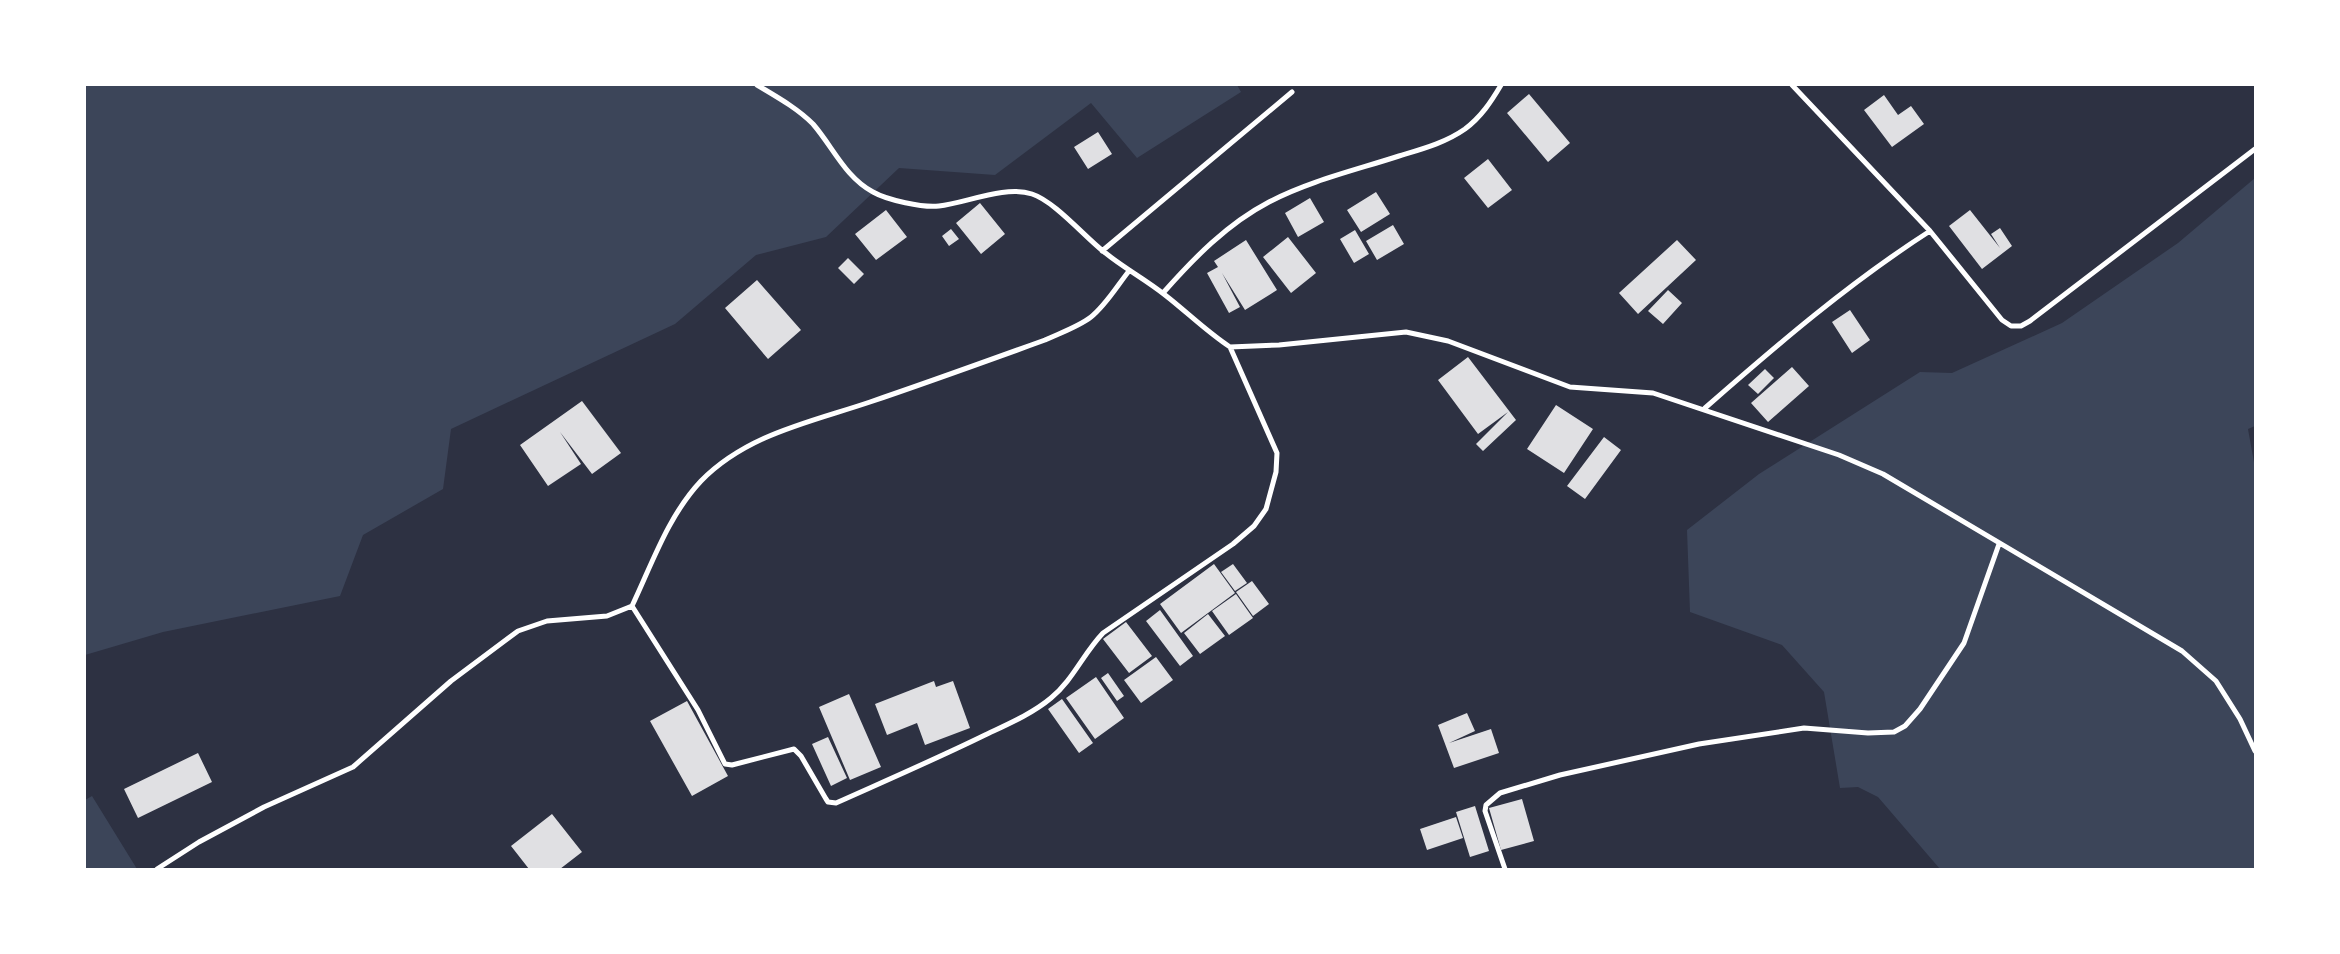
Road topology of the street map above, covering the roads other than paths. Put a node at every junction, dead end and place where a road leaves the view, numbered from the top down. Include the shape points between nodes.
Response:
1 (758, 85) edge
2 (1501, 85) edge
3 (1792, 85) edge
4 (1292, 92) dead end
5 (2255, 149) edge
6 (1930, 231) junction
7 (1102, 251) junction
8 (1128, 271) junction
9 (1163, 294) junction
10 (1230, 347) junction
11 (1705, 408) junction
12 (1999, 544) junction
13 (632, 606) junction
14 (2255, 752) edge
15 (157, 869) edge
16 (1506, 869) edge

1 - 7 street via 800,111 846,170 875,194 904,202 940,206 976,197 1018,192 1032,194 1047,202
2 - 9 street via 1482,114 1465,129 1440,143 1329,179 1270,202 1237,222 1193,260
3 - 6 street
4 - 7 street
5 - 6 street via 2106,265 2021,326 2012,326 2002,320
6 - 11 street via 1832,300
7 - 8 street
8 - 9 street
8 - 13 street via 1091,317 1071,329 887,396 780,430 740,450 701,481 672,521
9 - 10 street
10 - 11 street via 1279,346 1406,332 1448,341 1570,387 1653,393
10 - 13 street via 1277,454 1276,472 1266,508 1254,526 1103,634 1049,700 1012,722 836,803 826,799 794,749 725,764 698,710
11 - 12 street via 1840,455 1883,474
12 - 14 street via 2182,651 2216,681 2240,719
12 - 16 street via 1964,643 1905,726 1894,732 1868,733 1804,728 1699,744 1560,775 1500,793 1486,805 1485,811
13 - 15 street via 607,616 547,621 518,631 451,682 353,767 264,807

